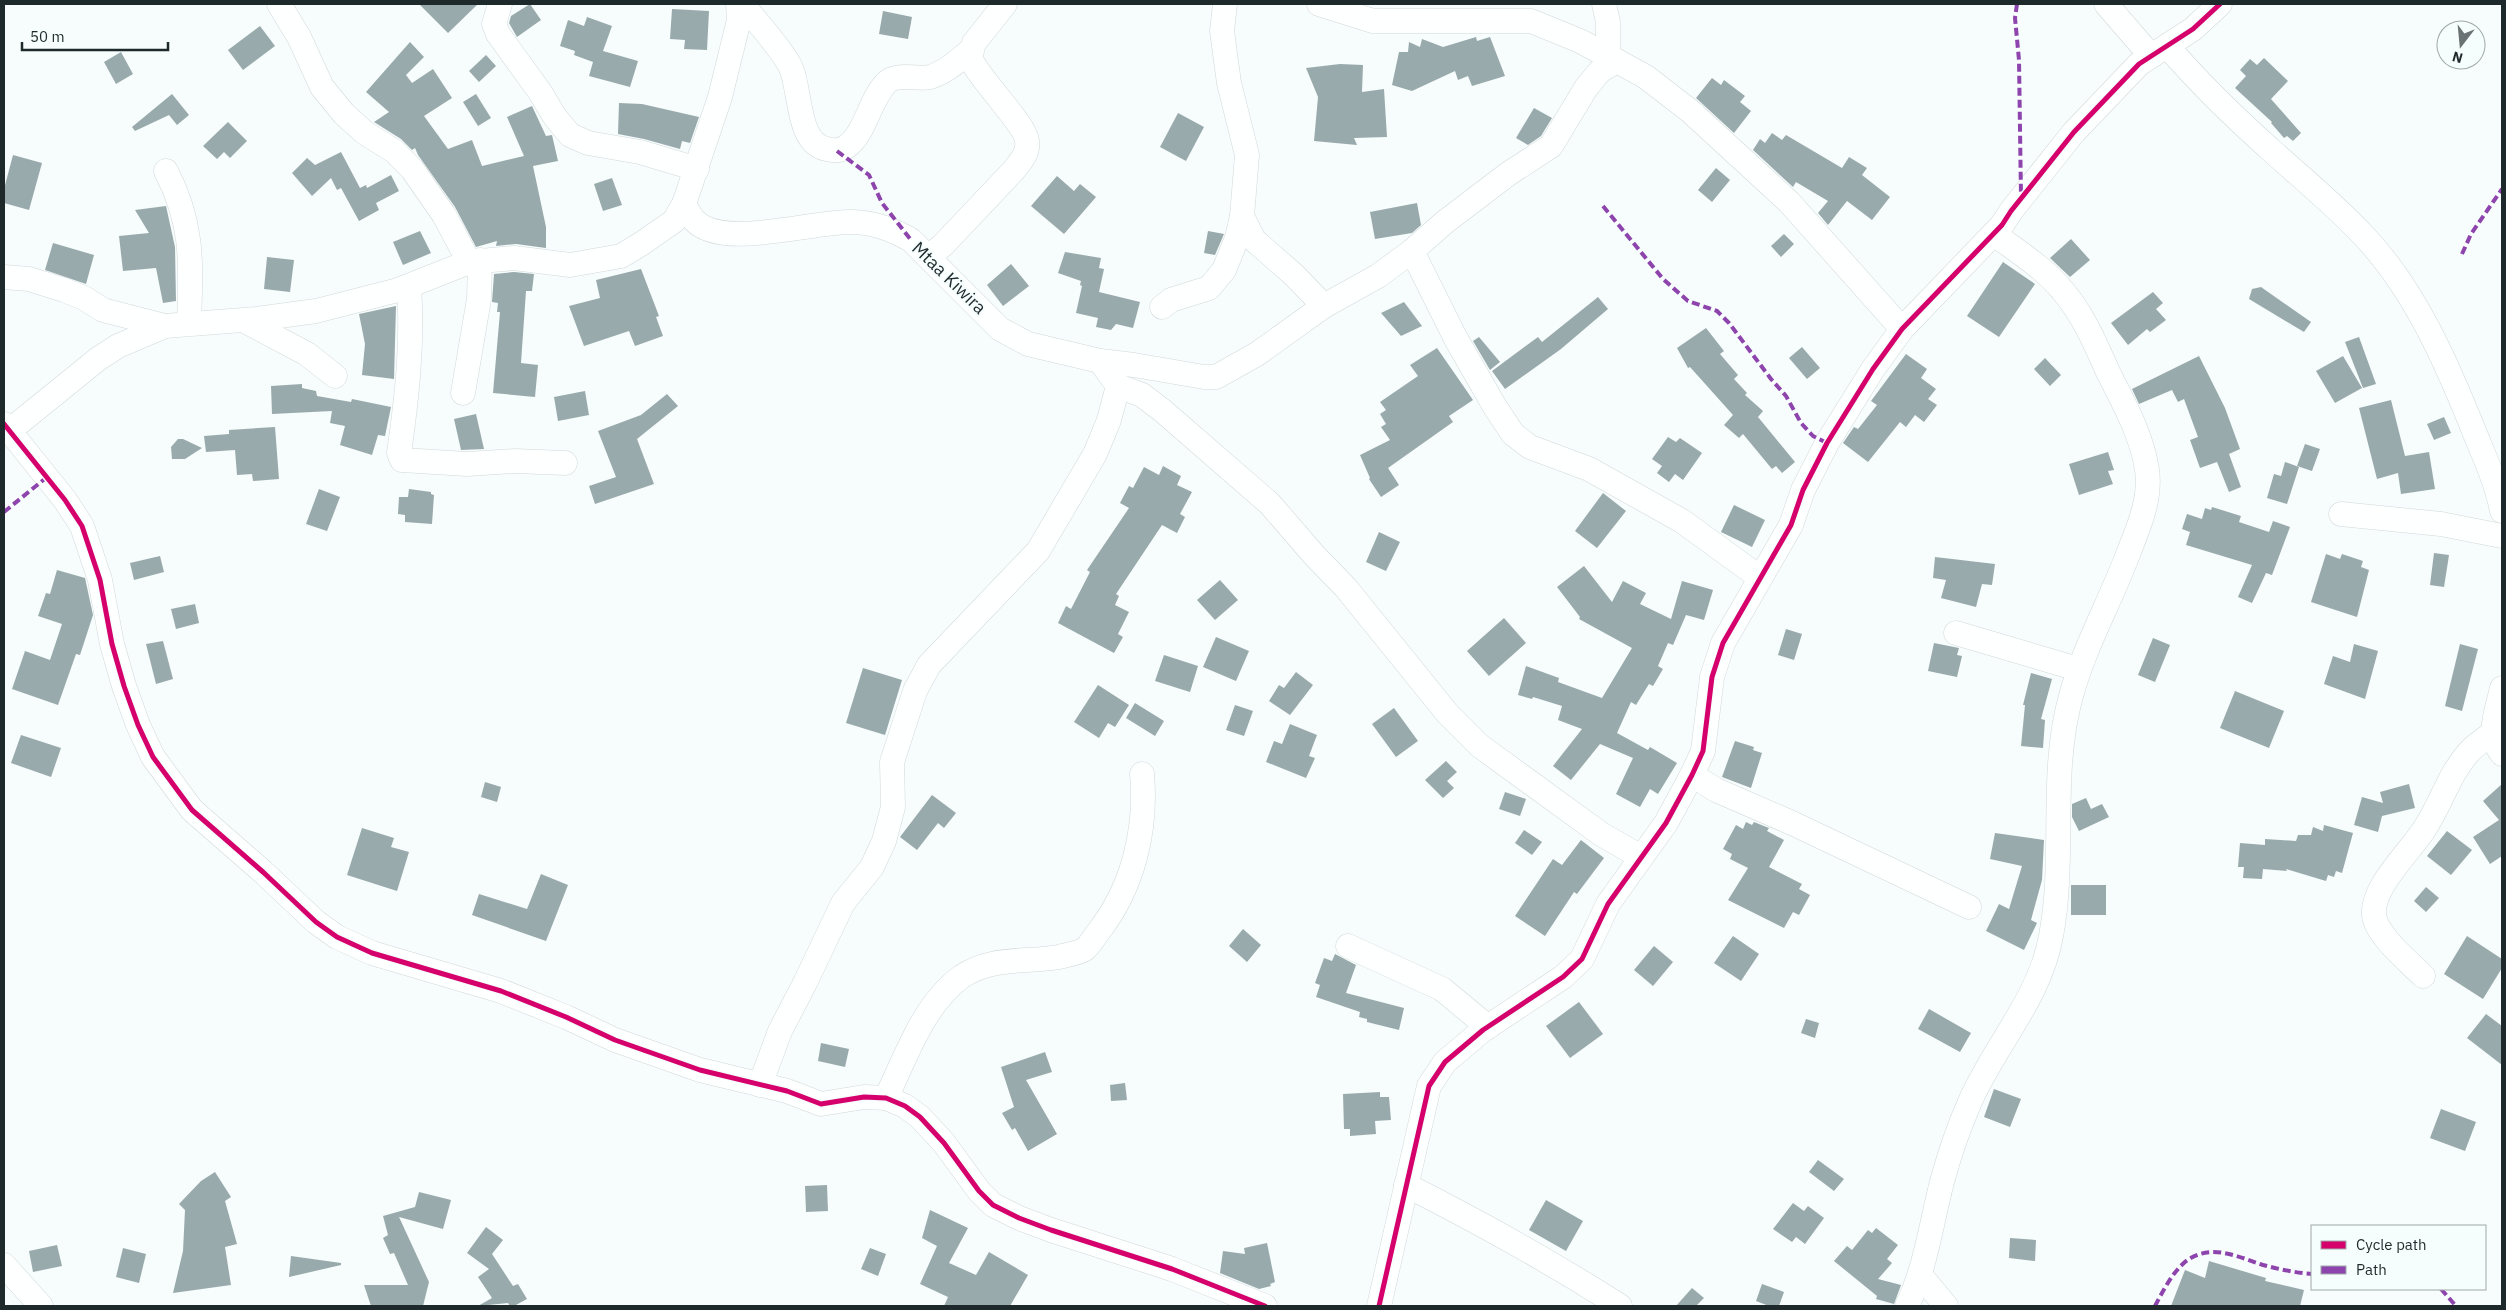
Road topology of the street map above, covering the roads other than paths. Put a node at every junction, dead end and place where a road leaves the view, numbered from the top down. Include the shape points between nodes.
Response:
1 (279, 4) edge
2 (500, 4) edge
3 (738, 4) edge
4 (742, 4) edge
5 (1005, 4) edge
6 (1243, 4) edge
7 (1319, 4) edge
8 (1604, 4) edge
9 (2106, 4) edge
10 (2220, 4) edge
11 (1224, 11) edge
12 (971, 50) junction
13 (2160, 51) junction
14 (1613, 58) junction
15 (696, 169) junction
16 (166, 171) dead end
17 (684, 204) junction
18 (1242, 216) junction
19 (1994, 234) junction
20 (1412, 251) junction
21 (928, 257) junction
22 (474, 261) junction
23 (4, 277) edge
24 (409, 286) junction
25 (1162, 306) dead end
26 (1324, 306) junction
27 (244, 321) junction
28 (189, 323) junction
29 (165, 326) junction
30 (1902, 329) junction
31 (1100, 361) junction
32 (335, 376) dead end
33 (1118, 386) junction
34 (463, 393) dead end
35 (6, 428) edge
36 (565, 463) dead end
37 (2502, 511) edge
38 (2341, 514) dead end
39 (2502, 536) edge
40 (1759, 577) junction
41 (1956, 633) dead end
42 (2078, 669) junction
43 (2502, 688) edge
44 (2492, 733) junction
45 (2502, 754) edge
46 (1142, 774) dead end
47 (1692, 776) junction
48 (1641, 857) junction
49 (1969, 907) dead end
50 (1348, 946) dead end
51 (2423, 976) dead end
52 (1488, 1027) junction
53 (760, 1085) junction
54 (886, 1098) junction
55 (1406, 1185) junction
56 (4, 1265) edge
57 (1921, 1276) junction
58 (41, 1306) edge
59 (1265, 1306) edge
60 (1379, 1306) edge
61 (1620, 1306) edge
62 (1907, 1306) edge
63 (1946, 1306) edge

1 - 22 street via 322,86 344,114 412,169
2 - 15 street via 494,24 498,34 570,135 588,143 640,152
3 - 15 street via 739,20 720,97
4 - 12 street via 790,65 807,132 816,144 825,149 837,151 846,147 886,83 892,79 928,77 945,71
5 - 12 street
6 - 11 street
7 - 14 street via 1373,21 1531,21
8 - 14 street
9 - 13 street
10 - 13 street via 2193,29
11 - 18 street via 1222,31 1231,100 1247,155
12 - 21 street via 970,58 976,72 1026,134 1026,150 1024,158 1013,171
13 - 19 street via 2139,64 2074,132
13 - 37 street via 2193,76 2334,204 2390,269 2418,309 2465,409 2487,462
14 - 20 street, Mtaa Kiwira via 1586,88 1551,146 1508,174
14 - 30 street via 1646,77 1690,111 1789,202
15 - 17 street
16 - 28 street via 179,197 190,249
17 - 21 street, Mtaa Kiwira via 694,221 725,233 755,235 826,223 873,224 912,240
17 - 22 street via 674,221 621,256 570,265 514,258
18 - 25 street via 1224,270 1209,288
18 - 26 street via 1254,240 1294,274
19 - 30 street
19 - 42 street via 2061,288 2076,309 2125,405 2147,469 2148,494 2138,530
20 - 26 street, Mtaa Kiwira via 1378,276
20 - 40 street via 1456,339 1513,434 1530,447 1588,469 1682,521
21 - 31 street, Mtaa Kiwira via 1000,329 1028,344
22 - 24 street
22 - 34 street via 479,300
23 - 29 street via 29,279 84,298 103,310
24 - 27 street via 316,311
24 - 36 street via 412,326 409,383 399,453 402,460 467,464 515,461
26 - 31 street, Mtaa Kiwira via 1257,354 1216,377
27 - 28 street
27 - 32 street via 307,354
28 - 29 street
29 - 35 street via 118,346
30 - 40 street via 1827,443 1803,490 1791,526
31 - 33 street
33 - 48 street via 1142,396 1163,411 1270,504 1346,588 1447,713 1480,746 1601,834
33 - 53 street via 1095,454 1038,552 929,665 915,691 892,762 893,807 884,841 872,867 843,903 780,1031
35 - 53 street via 82,526 100,580 124,686 153,757 192,810 316,922 337,937 372,953 501,991 615,1040 700,1070
38 - 39 street via 2441,524
40 - 47 street via 1723,643 1712,677 1703,752
41 - 42 street
42 - 57 street via 2060,766 2056,902 2051,939 2038,979 1970,1103 1942,1182
43 - 44 street
44 - 45 street via 2494,744
44 - 51 street via 2469,752 2425,828 2375,900 2376,926
46 - 54 street via 1144,793 1140,841 1129,878 1104,924 1085,949 1061,956 982,965 961,978 936,1002
47 - 48 street via 1666,823
47 - 49 street
48 - 52 street via 1608,904 1588,950 1575,968
50 - 52 street via 1442,989
52 - 55 street via 1445,1062 1429,1086
53 - 54 street via 821,1104
54 - 59 street via 920,1117 992,1205 1051,1230 1172,1269
55 - 60 street
55 - 61 street via 1559,1268
56 - 58 street
57 - 62 street
57 - 63 street

